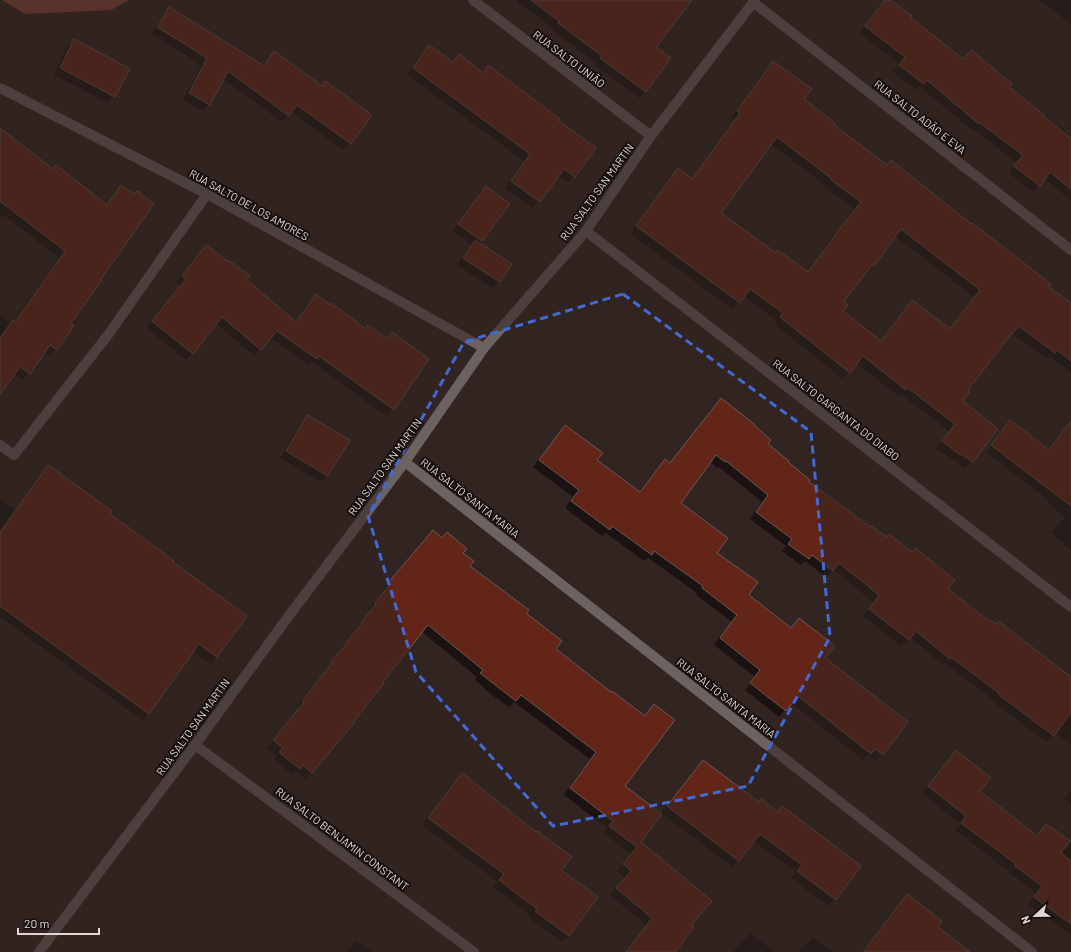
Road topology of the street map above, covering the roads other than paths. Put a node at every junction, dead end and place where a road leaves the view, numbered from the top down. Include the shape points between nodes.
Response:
1 (473, 0) edge
2 (754, 1) edge
3 (0, 88) edge
4 (651, 136) junction
5 (207, 194) junction
6 (586, 231) junction
7 (1071, 250) edge
8 (484, 348) junction
9 (0, 445) edge
10 (405, 462) junction
11 (1071, 606) edge
12 (195, 745) junction
13 (39, 952) edge
14 (474, 952) edge
15 (1032, 952) edge

1 - 4 street, RUA SALTO UNIÃO
2 - 4 street, RUA SALTO SAN MARTIN
2 - 7 street, RUA SALTO ADÃO E EVA
3 - 5 street, RUA SALTO DE LOS AMORES
4 - 6 street, RUA SALTO SAN MARTIN
5 - 8 street, RUA SALTO DE LOS AMORES
5 - 9 street via 108,334 14,455
6 - 8 street, RUA SALTO SAN MARTIN
6 - 11 street, RUA SALTO GARGANTA DO DIABO
8 - 10 street, RUA SALTO SAN MARTIN
10 - 12 street, RUA SALTO SAN MARTIN
10 - 15 street, RUA SALTO SANTA MARIA
12 - 13 street, RUA SALTO SAN MARTIN
12 - 14 street, RUA SALTO BENJAMIN CONSTANT

